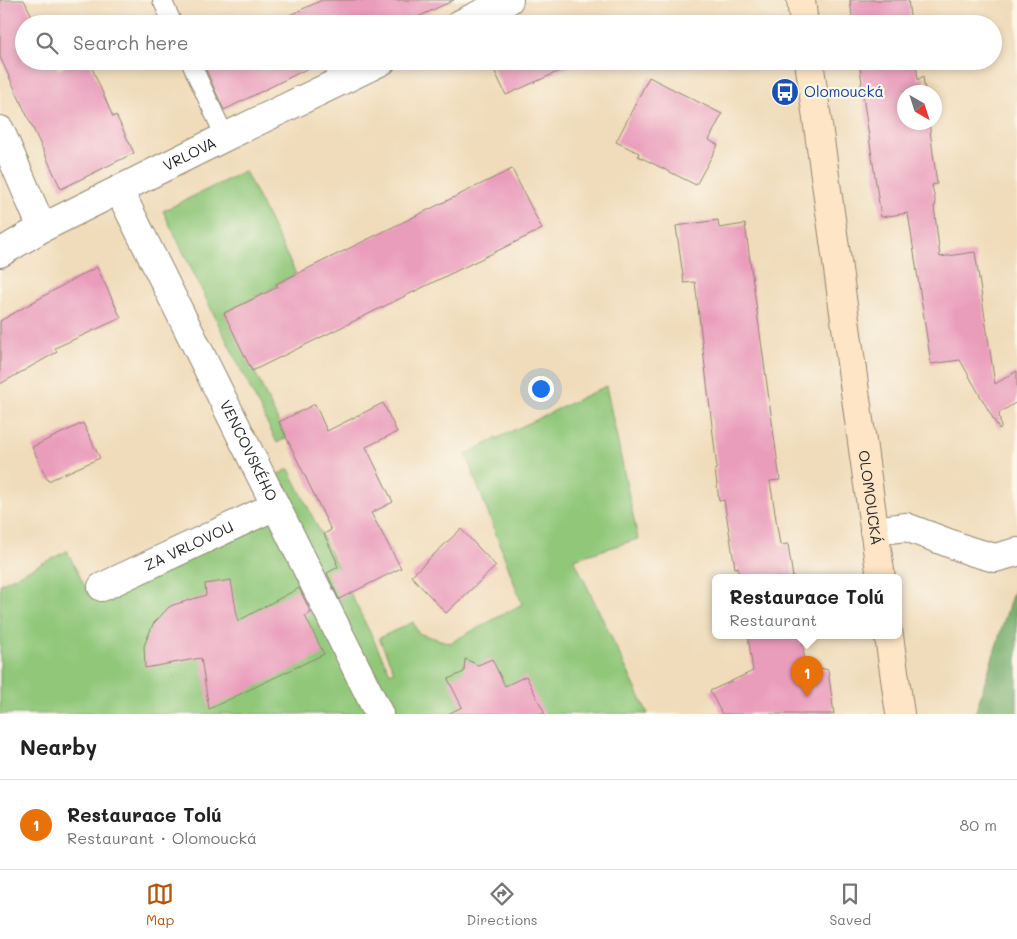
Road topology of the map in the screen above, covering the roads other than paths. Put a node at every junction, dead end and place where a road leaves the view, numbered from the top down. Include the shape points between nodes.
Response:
1 (162, 0) edge
2 (801, 0) edge
3 (504, 1) edge
4 (169, 15) edge
5 (477, 15) edge
6 (803, 15) edge
7 (194, 70) edge
8 (363, 70) edge
9 (810, 70) edge
10 (0, 130) edge
11 (225, 137) junction
12 (119, 190) junction
13 (42, 228) junction
14 (0, 253) edge
15 (275, 506) junction
16 (874, 531) junction
17 (1017, 552) edge
18 (880, 574) edge
19 (102, 586) dead end
20 (889, 639) edge
21 (378, 713) edge
22 (900, 714) edge

1 - 4 lane
2 - 6 street
3 - 5 street
7 - 11 lane
8 - 11 street, VRLOVA
9 - 16 street, OLOMOUCKÁ
10 - 13 street
11 - 12 street, VRLOVA
12 - 13 street, VRLOVA
12 - 15 street, VENCOVSKÉHO
13 - 14 street, VRLOVA
15 - 19 street, ZA VRLOVOU
15 - 21 street, VENCOVSKÉHO
16 - 17 street via 906,527 995,558
16 - 18 street, OLOMOUCKÁ
20 - 22 street

